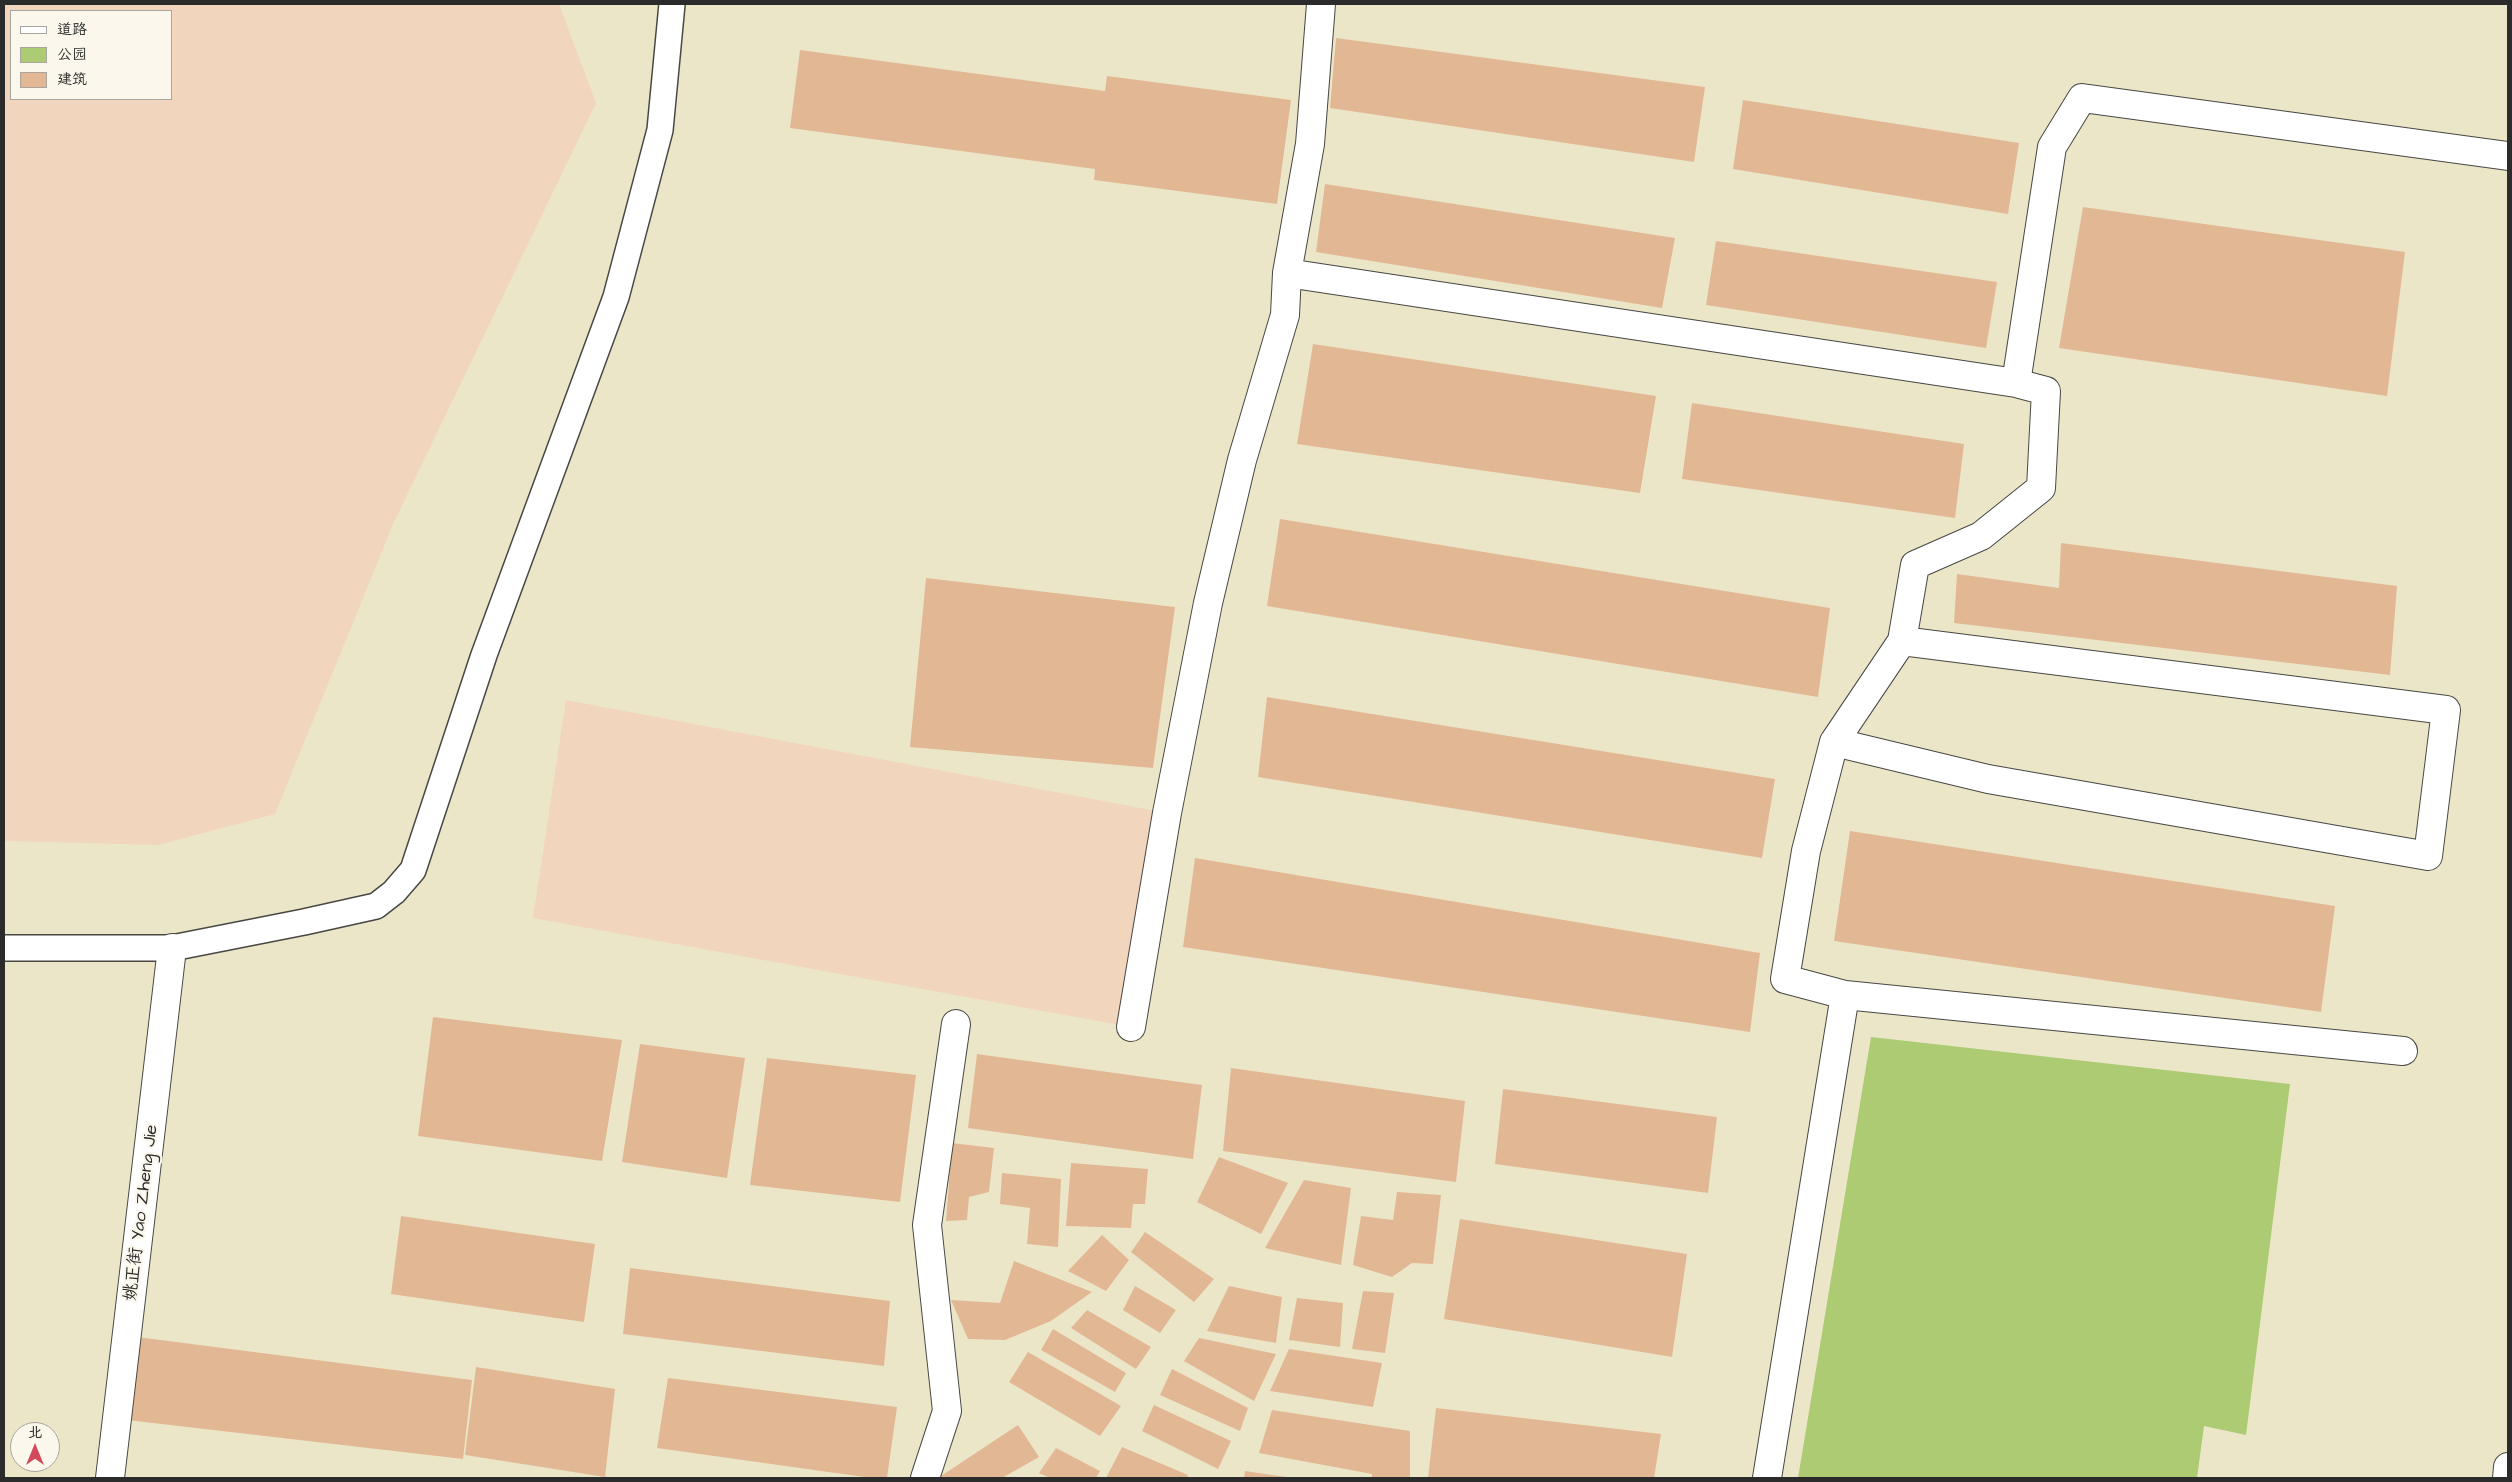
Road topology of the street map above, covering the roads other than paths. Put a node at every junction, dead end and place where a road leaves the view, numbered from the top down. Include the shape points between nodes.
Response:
1 (672, 4) edge
2 (1321, 4) edge
3 (2508, 156) edge
4 (1287, 273) junction
5 (2016, 383) junction
6 (1902, 641) junction
7 (1834, 742) junction
8 (4, 948) edge
9 (172, 948) junction
10 (1845, 995) junction
11 (956, 1024) dead end
12 (1132, 1027) dead end
13 (2403, 1051) dead end
14 (2508, 1467) edge
15 (110, 1478) edge
16 (926, 1478) edge
17 (1767, 1478) edge
18 (2507, 1478) edge

1 - 9 lane via 660,130 616,297 484,655 413,870 394,892 376,906
2 - 4 street via 1310,144
3 - 5 street via 2082,98 2052,147
4 - 5 street
4 - 12 street via 1286,315 1242,460 1208,604
5 - 6 street via 2046,391 2041,488 1981,536 1915,565
6 - 7 street
6 - 7 street via 2446,710 2428,856 1988,779
7 - 10 street via 1806,851 1785,979
8 - 9 lane
9 - 15 street, 姚正街 Yao Zheng Jie
10 - 13 street
10 - 17 street
11 - 16 street via 927,1225 947,1411
14 - 18 street

